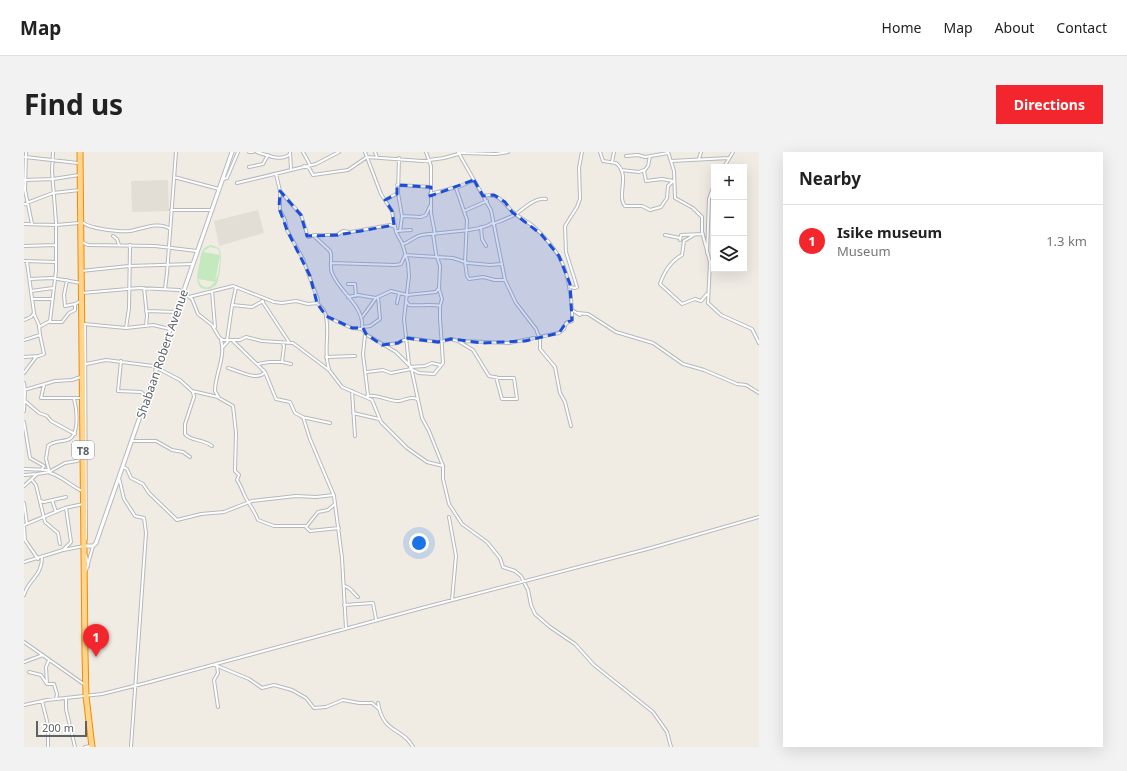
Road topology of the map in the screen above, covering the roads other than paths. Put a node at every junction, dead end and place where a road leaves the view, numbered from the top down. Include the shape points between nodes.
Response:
1 (26, 152) edge
2 (53, 152) edge
3 (80, 152) edge
4 (176, 152) edge
5 (232, 152) edge
6 (238, 152) edge
7 (249, 152) edge
8 (253, 152) edge
9 (257, 152) edge
10 (303, 152) edge
11 (339, 152) edge
12 (365, 152) edge
13 (375, 152) edge
14 (426, 152) edge
15 (508, 152) edge
16 (582, 152) edge
17 (600, 152) edge
18 (614, 152) edge
19 (701, 152) edge
20 (732, 152) edge
21 (290, 153) edge
22 (459, 153) edge
23 (464, 153) edge
24 (668, 153) edge
25 (267, 154) edge
26 (626, 156) dead end
27 (650, 156) junction
28 (25, 157) edge
29 (367, 157) junction
30 (377, 157) junction
31 (399, 158) junction
32 (729, 158) junction
33 (52, 159) junction
34 (699, 159) junction
35 (428, 160) junction
36 (671, 161) junction
37 (612, 162) junction
38 (726, 164) edge
39 (310, 165) junction
40 (80, 166) junction
41 (304, 166) junction
42 (249, 167) dead end
43 (291, 169) junction
44 (622, 170) junction
45 (644, 170) junction
46 (80, 174) junction
47 (276, 174) junction
48 (174, 177) junction
49 (52, 179) junction
50 (223, 179) junction
51 (24, 180) edge
52 (474, 180) junction
53 (674, 181) junction
54 (237, 183) dead end
55 (397, 185) junction
56 (430, 187) junction
57 (457, 187) junction
58 (219, 189) junction
59 (80, 190) junction
60 (280, 191) junction
61 (53, 193) junction
62 (398, 193) junction
63 (711, 193) edge
64 (430, 194) junction
65 (483, 196) junction
66 (546, 199) dead end
67 (385, 200) junction
68 (486, 201) junction
69 (28, 202) junction
70 (24, 204) edge
71 (431, 205) junction
72 (171, 210) junction
73 (212, 210) junction
74 (464, 211) junction
75 (516, 214) junction
76 (402, 216) junction
77 (80, 221) junction
78 (493, 223) junction
79 (24, 224) edge
80 (32, 224) junction
81 (56, 225) junction
82 (395, 227) junction
83 (482, 227) junction
84 (170, 229) junction
85 (467, 229) junction
86 (411, 230) dead end
87 (396, 231) junction
88 (400, 231) junction
89 (434, 234) junction
90 (703, 234) junction
91 (314, 235) junction
92 (665, 235) dead end
93 (694, 235) junction
94 (113, 236) dead end
95 (80, 239) junction
96 (403, 244) junction
97 (56, 245) junction
98 (119, 245) junction
99 (130, 245) junction
100 (24, 246) edge
101 (486, 246) dead end
102 (168, 248) junction
103 (197, 252) junction
104 (708, 252) junction
105 (405, 255) junction
106 (438, 258) junction
107 (26, 262) edge
108 (56, 262) junction
109 (465, 262) junction
110 (331, 263) junction
111 (167, 264) junction
112 (194, 264) junction
113 (501, 264) junction
114 (129, 266) junction
115 (81, 271) junction
116 (30, 279) junction
117 (56, 279) junction
118 (67, 280) junction
119 (505, 280) junction
120 (81, 283) junction
121 (348, 284) dead end
122 (236, 287) junction
123 (570, 287) junction
124 (53, 288) junction
125 (144, 288) junction
126 (130, 289) junction
127 (164, 289) junction
128 (439, 289) junction
129 (32, 291) junction
130 (183, 292) junction
131 (212, 292) junction
132 (707, 292) junction
133 (81, 293) junction
134 (398, 294) junction
135 (407, 295) junction
136 (193, 296) junction
137 (356, 296) junction
138 (188, 297) junction
139 (348, 297) junction
140 (377, 297) junction
141 (32, 299) junction
142 (53, 299) junction
143 (266, 300) junction
144 (406, 300) junction
145 (81, 301) junction
146 (262, 301) junction
147 (194, 302) junction
148 (317, 303) junction
149 (396, 303) dead end
150 (75, 304) junction
151 (232, 305) junction
152 (440, 306) junction
153 (572, 310) junction
154 (146, 311) junction
155 (177, 312) junction
156 (577, 313) junction
157 (34, 314) junction
158 (580, 315) dead end
159 (326, 316) junction
160 (362, 317) junction
161 (24, 320) edge
162 (50, 322) junction
163 (83, 323) junction
164 (146, 326) junction
165 (39, 327) junction
166 (126, 328) junction
167 (215, 328) junction
168 (362, 328) junction
169 (171, 329) junction
170 (365, 334) junction
171 (40, 335) junction
172 (406, 338) junction
173 (540, 338) junction
174 (221, 339) junction
175 (24, 340) edge
176 (230, 340) junction
177 (282, 341) junction
178 (441, 341) junction
179 (458, 341) junction
180 (289, 342) junction
181 (759, 343) edge
182 (382, 344) junction
183 (222, 348) junction
184 (40, 356) junction
185 (355, 356) dead end
186 (24, 357) edge
187 (326, 358) junction
188 (121, 361) junction
189 (282, 362) junction
190 (86, 364) junction
191 (256, 364) junction
192 (291, 364) dead end
193 (440, 365) junction
194 (410, 367) junction
195 (157, 368) junction
196 (228, 368) dead end
197 (329, 370) junction
198 (265, 372) junction
199 (366, 372) junction
200 (24, 373) edge
201 (82, 376) junction
202 (496, 378) junction
203 (24, 383) edge
204 (44, 385) junction
205 (25, 390) edge
206 (352, 391) junction
207 (193, 392) junction
208 (759, 393) edge
209 (367, 396) junction
210 (82, 398) junction
211 (147, 398) junction
212 (220, 398) junction
213 (74, 399) junction
214 (418, 400) junction
215 (25, 402) junction
216 (24, 411) edge
217 (353, 413) junction
218 (302, 417) junction
219 (379, 419) junction
220 (24, 423) edge
221 (330, 423) dead end
222 (571, 426) dead end
223 (74, 434) junction
224 (355, 436) dead end
225 (132, 441) junction
226 (212, 446) dead end
227 (83, 456) junction
228 (190, 457) dead end
229 (443, 466) junction
230 (122, 467) junction
231 (24, 469) edge
232 (42, 469) junction
233 (49, 471) junction
234 (39, 473) junction
235 (24, 475) edge
236 (119, 476) junction
237 (32, 480) junction
238 (24, 486) edge
239 (83, 491) junction
240 (334, 495) junction
241 (66, 497) dead end
242 (40, 500) junction
243 (52, 500) junction
244 (248, 502) junction
245 (24, 503) edge
246 (83, 504) junction
247 (335, 504) junction
248 (24, 507) edge
249 (66, 508) junction
250 (56, 512) junction
251 (44, 517) junction
252 (449, 517) dead end
253 (759, 517) edge
254 (25, 525) edge
255 (306, 526) junction
256 (339, 528) junction
257 (60, 544) dead end
258 (85, 546) junction
259 (93, 546) junction
260 (64, 550) junction
261 (42, 558) junction
262 (38, 559) junction
263 (24, 562) edge
264 (88, 566) junction
265 (84, 576) junction
266 (524, 582) junction
267 (344, 586) junction
268 (24, 595) edge
269 (358, 597) dead end
270 (452, 600) junction
271 (344, 605) junction
272 (377, 620) junction
273 (346, 628) junction
274 (24, 642) edge
275 (43, 655) junction
276 (49, 660) junction
277 (24, 662) edge
278 (216, 666) junction
279 (29, 672) dead end
280 (47, 684) junction
281 (135, 685) junction
282 (86, 686) junction
283 (86, 696) junction
284 (66, 698) junction
285 (56, 699) junction
286 (42, 701) junction
287 (378, 703) dead end
288 (24, 705) edge
289 (218, 707) dead end
290 (379, 709) junction
291 (92, 746) edge
292 (48, 747) edge
293 (75, 747) edge
294 (85, 747) edge
295 (131, 747) edge
296 (412, 747) edge
297 (671, 747) edge

1 - 28 street
2 - 33 street
3 - 40 highway, T8
4 - 48 street
5 - 50 street, Shabaan Robert Avenue
6 - 50 street via 231,172
7 - 8 street
9 - 25 street
10 - 39 street
11 - 39 street
12 - 29 street
13 - 30 street
14 - 35 street
15 - 23 street
16 - 123 street via 579,168 580,199 565,226 567,254 577,287
17 - 37 street via 603,162
18 - 37 street
19 - 34 street
20 - 32 street
21 - 25 street via 282,158
21 - 43 street
22 - 23 street
22 - 35 street
22 - 52 street
24 - 27 street
24 - 36 street
25 - 42 street via 263,164
26 - 27 street
27 - 45 street via 648,166
28 - 33 street
28 - 51 street
29 - 30 street
29 - 41 street via 348,170 325,174 313,174
29 - 67 street
30 - 31 street
31 - 35 street
31 - 55 street
32 - 34 street via 704,161
32 - 38 street
33 - 40 street via 77,162
33 - 49 street
34 - 36 street
35 - 56 street via 431,166
36 - 53 street
37 - 44 street via 618,164
39 - 41 street
40 - 46 highway, T8
41 - 43 street
43 - 47 street
44 - 45 street
44 - 53 street via 622,202 626,206 642,206 649,210 660,206 666,199 668,186
45 - 53 street via 647,182 662,179
46 - 49 street
46 - 59 highway, T8
47 - 54 street
47 - 60 street
48 - 58 street
48 - 72 street
49 - 51 street
49 - 61 street
50 - 58 street, Shabaan Robert Avenue
51 - 69 street
52 - 57 street
52 - 65 street
53 - 90 street via 676,199 702,215
55 - 56 street
55 - 62 street
56 - 64 street
57 - 64 street
57 - 74 street
58 - 73 street, Shabaan Robert Avenue
59 - 61 street
59 - 77 highway, T8
60 - 91 street via 301,215 307,237
60 - 148 street via 280,210 310,276
61 - 69 street
61 - 81 street
62 - 67 street
62 - 76 street
63 - 104 street
64 - 71 street
65 - 68 street
65 - 75 street via 494,195
66 - 75 street via 528,204
67 - 82 street via 392,211
68 - 74 street
68 - 78 street via 493,214
69 - 70 street
69 - 80 street
71 - 76 street via 421,217
71 - 89 street
72 - 73 street
72 - 84 street
73 - 103 street, Shabaan Robert Avenue
74 - 85 street
75 - 78 street
75 - 123 street via 541,234 557,254
76 - 88 street
77 - 81 street
77 - 84 street via 100,229 127,231 155,226
77 - 95 highway, T8
78 - 83 street
78 - 113 street
79 - 80 street
80 - 81 street
81 - 97 street
82 - 87 street
82 - 91 street via 390,225 353,232 343,231 337,235
83 - 85 street
83 - 101 street via 482,239
84 - 102 street
85 - 89 street
85 - 109 street
86 - 88 street
87 - 88 street
87 - 96 street
89 - 96 street via 419,235
89 - 106 street
90 - 93 street
90 - 104 street
91 - 110 street via 330,251
92 - 93 street via 680,239 681,235
93 - 132 street via 684,242 682,256 676,257 660,284 682,304 695,299 701,301
94 - 98 street
95 - 98 street via 86,244
95 - 115 highway, T8
96 - 105 street
97 - 100 street
97 - 108 street
98 - 99 street
99 - 102 street
99 - 114 street
102 - 103 street
102 - 111 street
103 - 112 street, Shabaan Robert Avenue
104 - 132 street via 710,266
105 - 106 street
105 - 110 street via 398,265
105 - 135 street via 409,276
106 - 109 street via 453,258
106 - 128 street
107 - 108 street
107 - 116 street
108 - 117 street
109 - 113 street
109 - 119 street via 468,278
110 - 139 street via 331,271
111 - 112 street
111 - 114 street
111 - 127 street
112 - 130 street, Shabaan Robert Avenue
113 - 119 street
114 - 115 street
114 - 126 street
115 - 120 highway, T8
116 - 117 street
116 - 129 street
117 - 118 street
117 - 124 street
118 - 120 street
118 - 150 street via 64,304
119 - 173 street via 512,298 531,321
120 - 133 highway, T8
121 - 137 street via 355,284
122 - 131 street
122 - 143 street
122 - 151 street
123 - 153 street
124 - 129 street
124 - 142 street
125 - 126 street
125 - 127 street
125 - 154 street
126 - 133 street
126 - 166 street
127 - 130 street
128 - 135 street via 436,292
128 - 152 street via 442,299
129 - 141 street
130 - 138 street
130 - 155 street, Shabaan Robert Avenue
131 - 136 street
131 - 167 street
132 - 181 street via 708,303 716,312 752,329
133 - 145 highway, T8
134 - 135 street
134 - 140 street via 391,291
134 - 149 street
135 - 144 street
136 - 138 street
136 - 147 street
137 - 139 street
137 - 140 street
138 - 147 street
139 - 160 street
140 - 160 street
140 - 168 street via 380,319
141 - 142 street
141 - 157 street
142 - 162 street
143 - 146 street
143 - 148 street via 281,303
144 - 152 street via 409,305
144 - 172 street
145 - 150 street
145 - 163 highway, T8
146 - 151 street via 252,307
146 - 180 street
147 - 167 street via 198,314
148 - 159 street
150 - 162 street via 75,310 62,322
151 - 176 street
152 - 178 street
153 - 156 street
153 - 173 street via 572,321 566,323 560,333
154 - 155 street
154 - 164 street
155 - 169 street, Shabaan Robert Avenue
156 - 158 street
156 - 208 street via 588,314 614,332 653,343 683,364 746,385
157 - 161 street
157 - 165 street
159 - 168 street via 350,327
159 - 187 street
160 - 168 street
162 - 165 street
163 - 166 street
163 - 190 street
163 - 201 highway, T8
164 - 166 street
164 - 169 street
165 - 171 street
167 - 174 street
168 - 170 street
169 - 195 street, Shabaan Robert Avenue
170 - 182 street
170 - 199 street
171 - 175 street
171 - 184 street via 44,353
172 - 178 street
172 - 182 street via 392,345
172 - 194 street
173 - 179 street via 509,342
173 - 222 street via 540,349 556,368 560,393
174 - 176 street
174 - 183 street
176 - 177 street via 246,337 262,341
176 - 183 street
176 - 191 street
177 - 180 street
177 - 189 street
178 - 179 street
178 - 193 street via 443,362
179 - 202 street via 474,350 488,375
180 - 197 street via 301,347
182 - 194 street via 396,352
183 - 212 street via 215,390
184 - 186 street
184 - 200 street via 34,359
185 - 187 street
187 - 197 street
188 - 190 street via 106,360
188 - 195 street
188 - 211 street via 118,391 141,392
189 - 191 street
189 - 192 street
190 - 258 street
191 - 198 street
193 - 194 street via 432,363
193 - 194 street via 433,374 418,373
194 - 199 street via 391,373 384,370
194 - 214 street
195 - 207 street via 180,380
195 - 211 street, Shabaan Robert Avenue
196 - 198 street via 256,376 262,376
197 - 206 street via 340,385
198 - 218 street via 276,400 290,402 295,414
199 - 209 street
201 - 204 street
201 - 210 highway, T8
202 - 202 street via 502,399 517,398 514,378
203 - 205 street
204 - 205 street
204 - 213 street via 41,398
205 - 215 street
206 - 209 street
206 - 217 street
207 - 212 street
207 - 226 street via 185,434
209 - 214 street via 398,401 415,398
209 - 219 street via 374,403
210 - 213 street
210 - 227 highway, T8
211 - 225 street, Shabaan Robert Avenue
212 - 244 street via 233,406 236,432 235,471 239,475 236,480 243,488
213 - 223 street
214 - 229 street via 422,418
215 - 216 street
215 - 223 street
217 - 219 street
217 - 224 street
218 - 221 street
218 - 240 street
219 - 229 street via 420,458 428,463
220 - 232 street via 29,456 44,466
223 - 233 street via 70,439 53,442 48,446 46,459
225 - 228 street via 156,441
225 - 230 street, Shabaan Robert Avenue
227 - 233 street via 77,461 65,463
227 - 239 highway, T8
229 - 266 street via 448,502 460,522 487,542 500,558 503,567 517,572
230 - 236 street, Shabaan Robert Avenue
230 - 244 street via 127,469 132,478 143,484 149,494 177,520 224,512
231 - 232 street
232 - 233 street
233 - 234 street
233 - 239 street
234 - 235 street
234 - 237 street
236 - 259 street, Shabaan Robert Avenue
236 - 281 street via 124,499 135,516 144,518 146,533 143,604
237 - 238 street
237 - 242 street
239 - 246 highway, T8
240 - 244 street via 294,496
240 - 247 street
241 - 243 street
242 - 243 street
242 - 251 street
243 - 250 street
244 - 255 street via 259,522 275,526
245 - 248 street
246 - 249 street
246 - 258 highway, T8
247 - 255 street via 328,510 318,512
247 - 256 street
248 - 254 street
249 - 250 street
249 - 260 street via 71,542
250 - 251 street
251 - 254 street
251 - 257 street via 45,522 58,533
252 - 270 street via 456,561
253 - 266 street
254 - 262 street via 25,540
255 - 256 street via 312,531
256 - 267 street
258 - 259 street
258 - 260 street
258 - 264 street
258 - 265 highway, T8
259 - 264 street
260 - 261 street
261 - 262 street
261 - 268 street via 42,567
262 - 263 street
264 - 265 street
265 - 282 highway, T8
266 - 270 street
266 - 297 street via 535,614 575,644 592,662 653,712 665,729
267 - 269 street
267 - 271 street
270 - 272 street
271 - 272 street via 373,603
271 - 273 street
272 - 273 street
273 - 278 street
274 - 275 street
275 - 276 street
275 - 277 street
276 - 280 street via 46,667
276 - 282 street
278 - 281 street
278 - 289 street via 218,673 214,680
278 - 290 street via 249,679 262,688 274,685 292,690 306,698 313,708 326,707 343,700 372,703
279 - 280 street via 41,674
280 - 285 street via 54,685
281 - 283 street
281 - 295 street via 137,694
282 - 283 highway, T8
283 - 284 street
283 - 291 highway, T8
284 - 285 street
284 - 293 street
285 - 286 street
286 - 288 street
286 - 292 street via 48,725
287 - 290 street
290 - 296 street via 387,725 405,737
291 - 294 street

